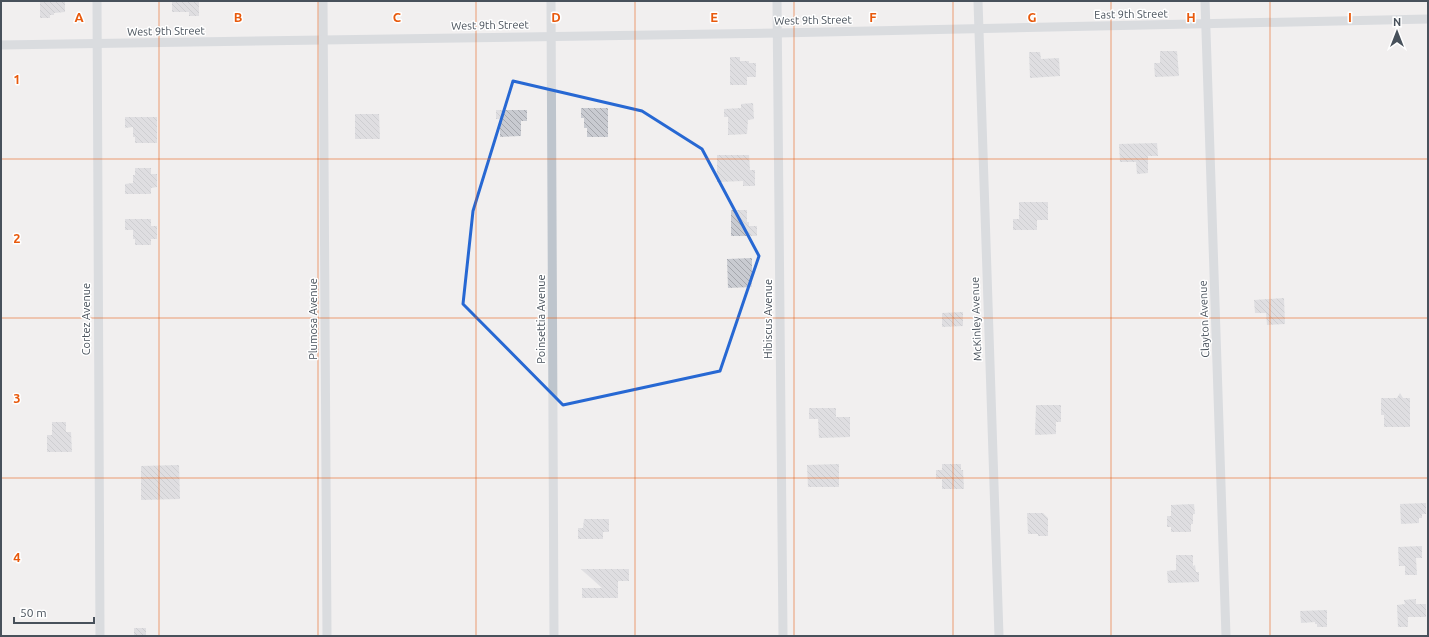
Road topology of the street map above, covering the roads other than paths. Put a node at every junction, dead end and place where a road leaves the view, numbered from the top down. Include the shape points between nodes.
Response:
1 (97, 1) edge
2 (324, 1) edge
3 (552, 1) edge
4 (778, 1) edge
5 (978, 1) edge
6 (1205, 1) edge
7 (1428, 19) edge
8 (1206, 24) junction
9 (978, 29) junction
10 (778, 33) junction
11 (552, 36) junction
12 (324, 40) junction
13 (97, 44) junction
14 (1, 46) edge
15 (100, 636) edge
16 (327, 636) edge
17 (554, 636) edge
18 (783, 636) edge
19 (999, 636) edge
20 (1226, 636) edge

1 - 13 street, Cortez Avenue
2 - 12 street, Plumosa Avenue
3 - 11 street, Poinsettia Avenue
4 - 10 street, Hibiscus Avenue
5 - 9 street, McKinley Avenue
6 - 8 street, Clayton Avenue
7 - 8 street, East 9th Street
8 - 9 street, East 9th Street
8 - 20 street, Clayton Avenue
9 - 10 street, West 9th Street
9 - 19 street, McKinley Avenue
10 - 11 street, West 9th Street
10 - 18 street, Hibiscus Avenue
11 - 12 street, West 9th Street
11 - 17 street, Poinsettia Avenue
12 - 13 street, West 9th Street
12 - 16 street, Plumosa Avenue
13 - 14 street, West 9th Street
13 - 15 street, Cortez Avenue

